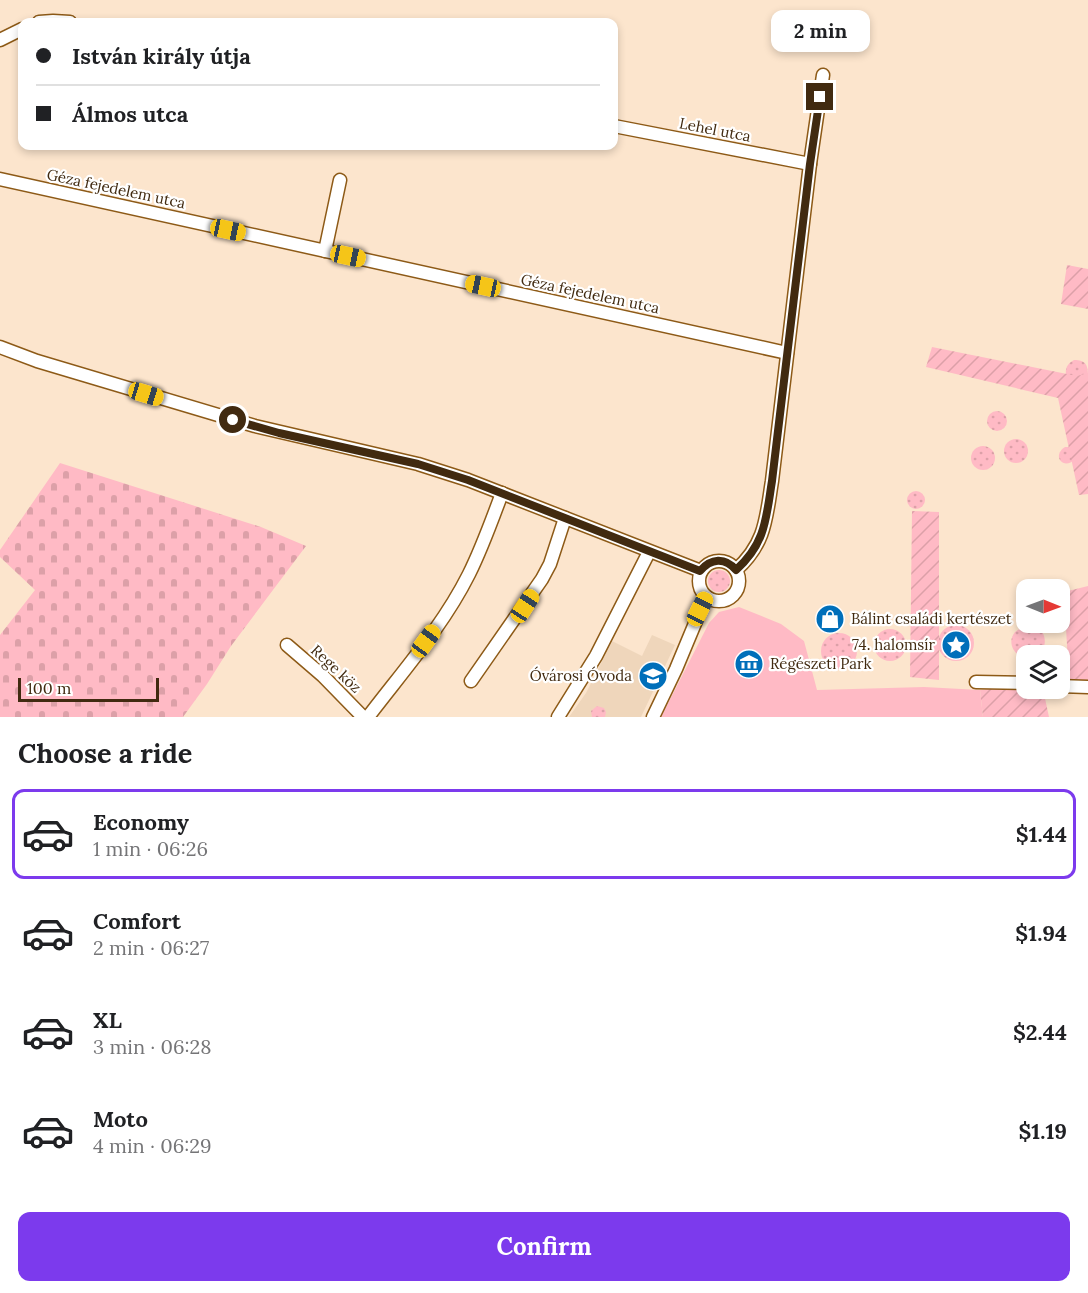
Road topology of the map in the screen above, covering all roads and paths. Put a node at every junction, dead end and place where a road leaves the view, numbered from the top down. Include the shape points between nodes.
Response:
1 (18, 31) edge
2 (0, 40) edge
3 (824, 75) dead end
4 (618, 127) edge
5 (810, 164) junction
6 (0, 179) edge
7 (340, 180) dead end
8 (325, 251) junction
9 (0, 347) edge
10 (787, 353) junction
11 (502, 493) junction
12 (565, 518) junction
13 (649, 552) junction
14 (736, 570) junction
15 (700, 571) junction
16 (706, 597) junction
17 (287, 645) dead end
18 (471, 681) dead end
19 (976, 682) dead end
20 (1016, 684) edge
21 (1070, 686) edge
22 (1088, 687) edge
23 (363, 717) edge
24 (368, 717) edge
25 (558, 717) edge
26 (653, 717) edge

1 - 2 street
3 - 5 street
4 - 5 street, Lehel utca
5 - 10 street
6 - 8 street, Géza fejedelem utca
7 - 8 street
8 - 10 street, Géza fejedelem utca
9 - 11 street via 255,426 418,464
10 - 14 street via 765,521 756,548
11 - 12 street
11 - 24 street via 468,576 434,630
12 - 13 street
12 - 18 street via 542,579
13 - 15 street
13 - 25 street via 596,656
14 - 15 street via 717,561
14 - 16 street via 739,582 735,594 718,602
15 - 16 street via 699,588
16 - 26 street
17 - 23 street, Rege köz
19 - 20 street
21 - 22 street

